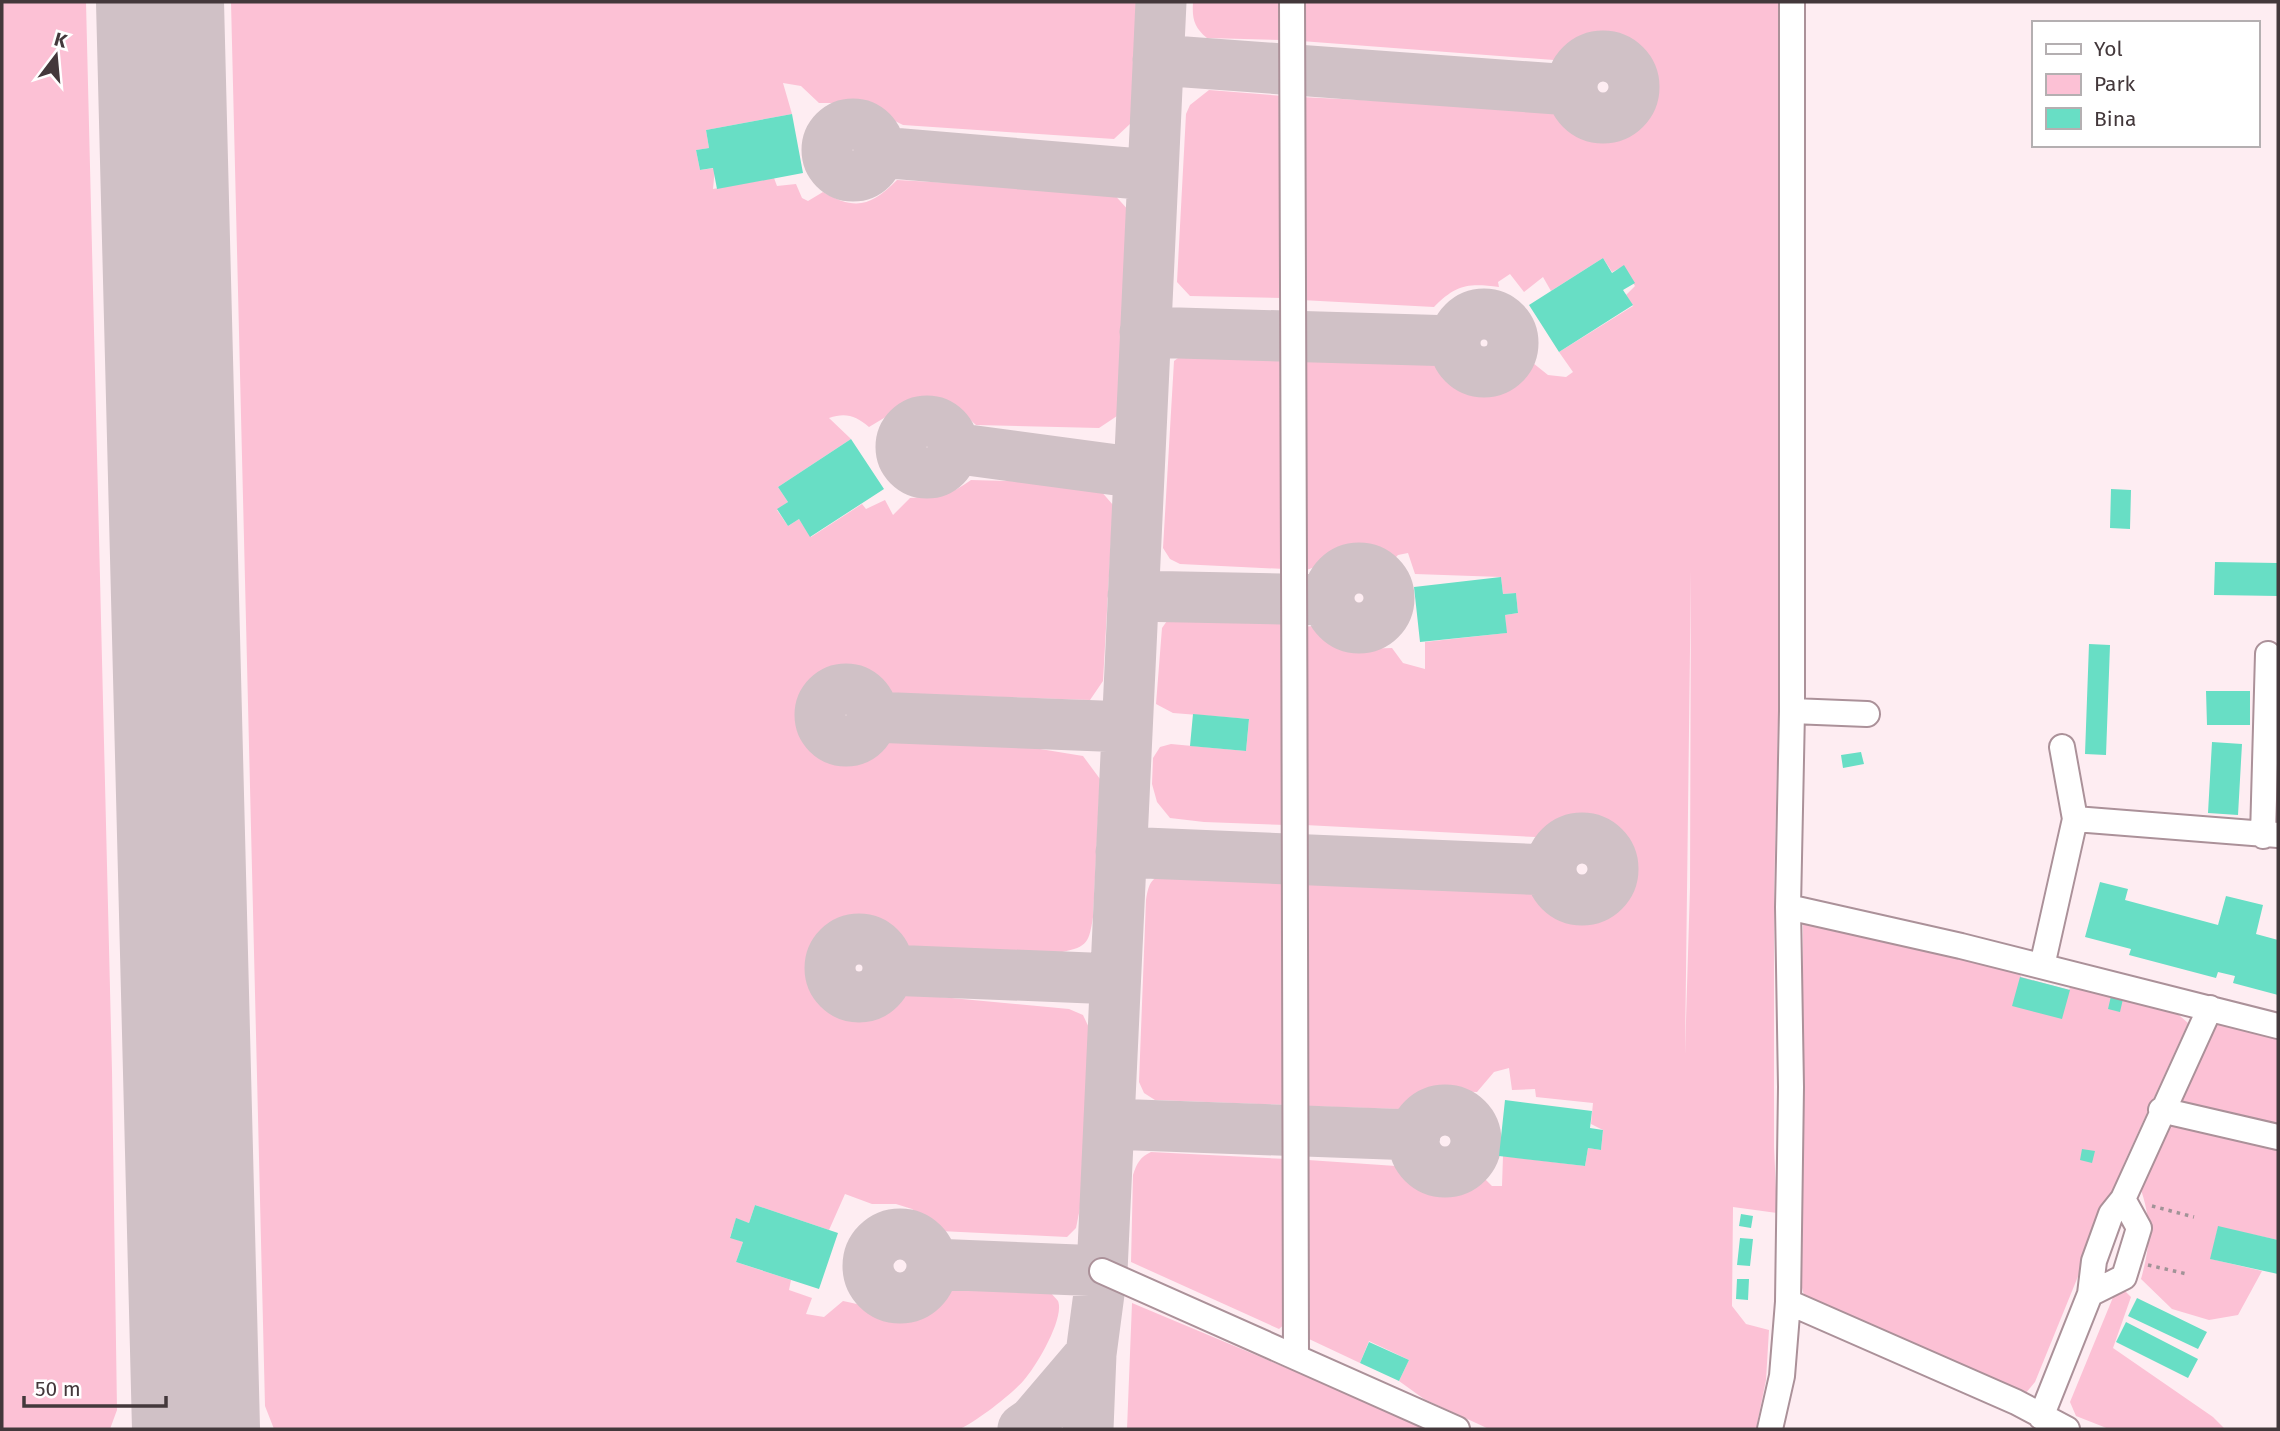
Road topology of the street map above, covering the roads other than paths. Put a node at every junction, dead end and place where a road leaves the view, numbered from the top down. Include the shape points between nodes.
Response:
1 (1292, 2) edge
2 (1792, 2) edge
3 (2268, 654) dead end
4 (1792, 711) junction
5 (1867, 714) dead end
6 (2062, 747) dead end
7 (2075, 820) junction
8 (2271, 836) edge
9 (1788, 906) junction
10 (2042, 966) junction
11 (2210, 1009) junction
12 (2278, 1026) edge
13 (2161, 1110) junction
14 (2278, 1138) edge
15 (2123, 1199) junction
16 (1102, 1270) dead end
17 (2090, 1294) junction
18 (1788, 1302) junction
19 (1296, 1357) junction
20 (2041, 1417) junction
21 (1457, 1429) edge
22 (1770, 1429) edge
23 (2067, 1429) edge

1 - 19 street
2 - 4 street
3 - 8 street
4 - 5 street
4 - 9 street
6 - 7 street
7 - 8 street
7 - 10 street
9 - 10 street
9 - 18 street
10 - 11 street
11 - 12 street
11 - 13 street
13 - 14 street
13 - 15 street
15 - 17 street via 2111,1214 2094,1261
15 - 17 street via 2139,1228 2124,1277
16 - 19 street
17 - 20 street
18 - 20 street
18 - 22 street via 1782,1376
19 - 21 street
20 - 23 street

